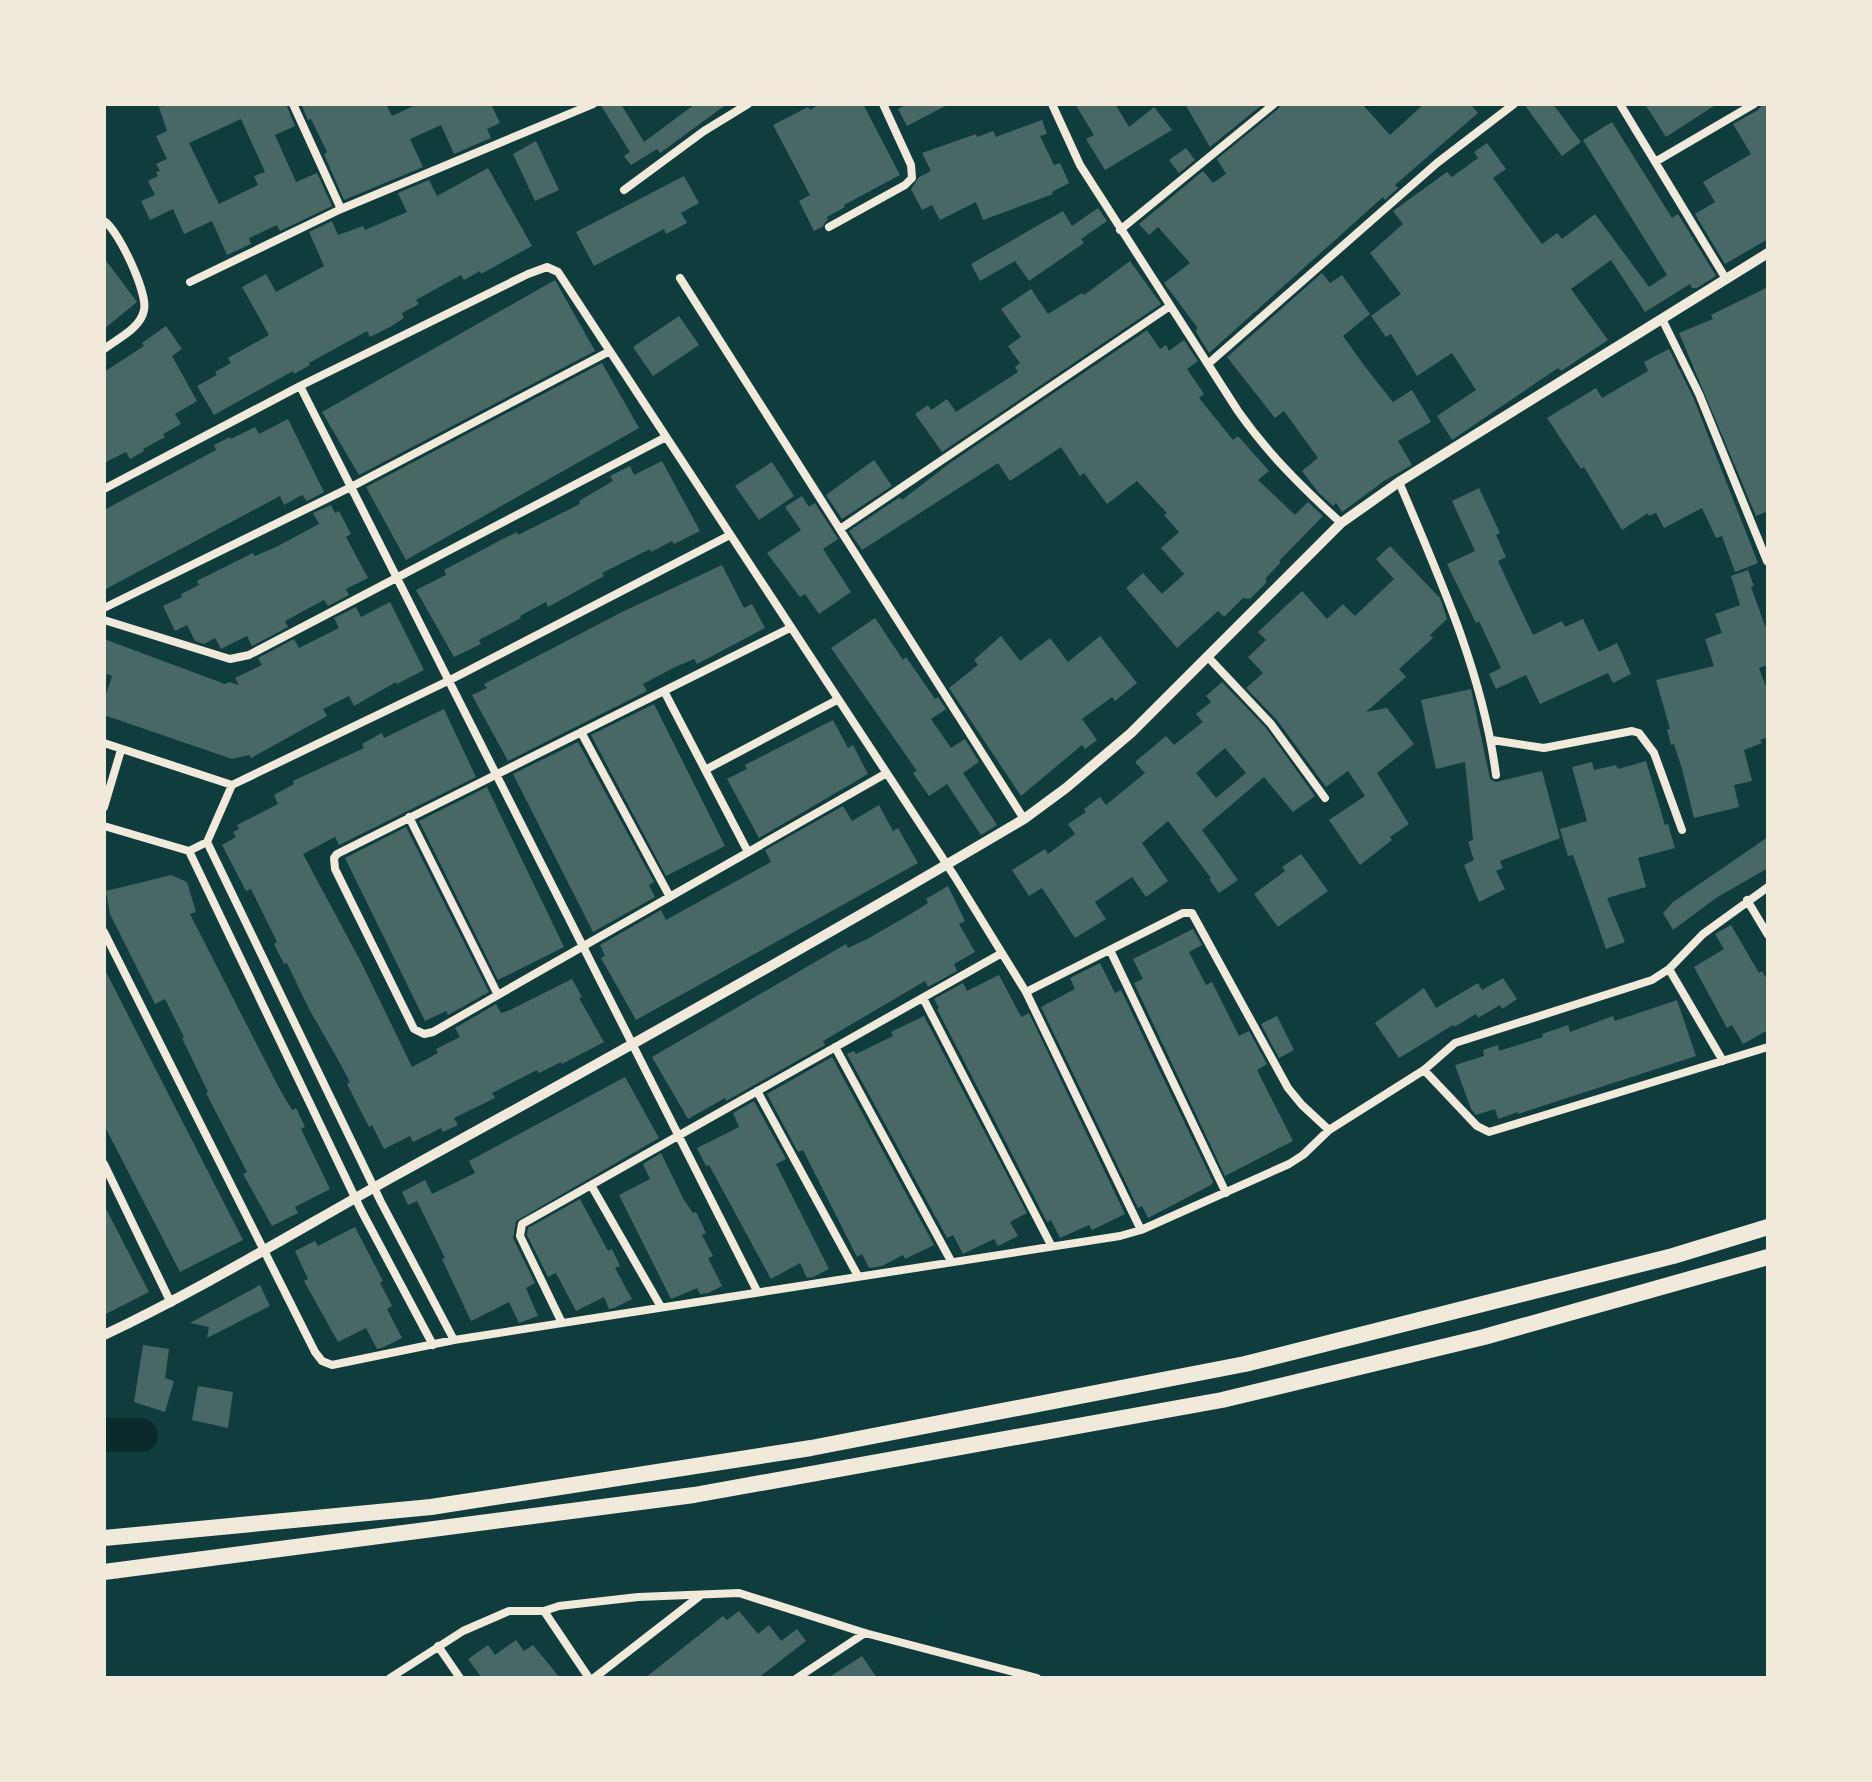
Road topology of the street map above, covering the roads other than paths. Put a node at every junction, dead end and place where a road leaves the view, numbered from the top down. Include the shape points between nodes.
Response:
1 (293, 104) edge
2 (593, 104) edge
3 (748, 104) edge
4 (883, 104) edge
5 (1052, 104) edge
6 (1274, 104) edge
7 (1514, 104) edge
8 (1620, 104) edge
9 (1754, 104) edge
10 (571, 108) edge
11 (1655, 162) junction
12 (624, 190) dead end
13 (341, 209) junction
14 (104, 221) edge
15 (829, 227) dead end
16 (1120, 230) junction
17 (1768, 253) edge
18 (680, 278) dead end
19 (1726, 279) junction
20 (190, 282) dead end
21 (1170, 306) junction
22 (1662, 319) junction
23 (104, 349) edge
24 (610, 351) junction
25 (1208, 364) junction
26 (300, 386) junction
27 (666, 437) junction
28 (1399, 482) junction
29 (351, 487) junction
30 (104, 489) edge
31 (1341, 523) junction
32 (840, 529) junction
33 (730, 535) junction
34 (1767, 561) edge
35 (398, 579) junction
36 (104, 608) edge
37 (104, 620) edge
38 (790, 628) junction
39 (1207, 656) junction
40 (450, 680) junction
41 (664, 691) junction
42 (837, 700) junction
43 (581, 732) junction
44 (1492, 740) junction
45 (104, 743) edge
46 (121, 750) junction
47 (705, 770) junction
48 (497, 774) junction
49 (885, 774) junction
50 (1496, 775) dead end
51 (232, 785) junction
52 (1325, 798) dead end
53 (104, 807) edge
54 (409, 817) junction
55 (1024, 819) junction
56 (104, 826) edge
57 (1682, 830) dead end
58 (207, 842) junction
59 (189, 851) junction
60 (748, 852) junction
61 (946, 865) junction
62 (1768, 887) edge
63 (670, 897) junction
64 (1747, 900) junction
65 (104, 932) edge
66 (1768, 935) edge
67 (583, 946) junction
68 (1110, 950) junction
69 (108, 952) edge
70 (1002, 953) junction
71 (1669, 969) junction
72 (1026, 992) junction
73 (498, 995) junction
74 (923, 998) junction
75 (634, 1046) junction
76 (835, 1047) junction
77 (1768, 1047) edge
78 (1723, 1061) junction
79 (1424, 1070) junction
80 (757, 1091) junction
81 (1329, 1130) junction
82 (678, 1136) junction
83 (104, 1164) edge
84 (591, 1185) junction
85 (375, 1188) junction
86 (1226, 1193) junction
87 (355, 1199) junction
88 (1768, 1227) edge
89 (1141, 1230) junction
90 (1051, 1245) junction
91 (262, 1251) junction
92 (1768, 1257) edge
93 (951, 1261) junction
94 (858, 1276) junction
95 (757, 1291) junction
96 (171, 1303) junction
97 (661, 1307) junction
98 (562, 1323) junction
99 (104, 1335) edge
100 (454, 1340) junction
101 (433, 1345) junction
102 (104, 1538) edge
103 (104, 1572) edge
104 (702, 1594) junction
105 (544, 1611) junction
106 (865, 1633) junction
107 (438, 1646) junction
108 (1000, 1668) junction
109 (390, 1678) edge
110 (460, 1678) edge
111 (592, 1678) edge
112 (797, 1678) edge
113 (993, 1678) edge
114 (1037, 1678) edge

1 - 13 street
2 - 10 street
3 - 12 street
4 - 15 street via 912,178
5 - 16 street via 1080,165
6 - 16 street
7 - 25 street via 1437,163
8 - 11 street
9 - 11 street
10 - 13 street
11 - 19 street
13 - 20 street
14 - 23 street via 116,231 144,298 144,310 134,327
16 - 21 street
17 - 19 street
18 - 32 street
19 - 22 street
21 - 25 street
21 - 32 street
22 - 28 street
22 - 34 street via 1699,394
24 - 26 street via 558,272 547,267
24 - 27 street
24 - 29 street
25 - 31 street via 1262,444
26 - 29 street
26 - 30 street
27 - 33 street
27 - 35 street
28 - 31 street
28 - 44 street via 1461,637
29 - 35 street
29 - 36 street
31 - 39 street
32 - 55 street
33 - 38 street
33 - 40 street
35 - 37 street via 249,655 230,659
35 - 40 street
38 - 41 street
38 - 42 street
39 - 52 street via 1271,724
39 - 55 street via 1131,733
40 - 48 street
40 - 51 street
41 - 43 street
41 - 47 street
42 - 47 street
42 - 49 street
43 - 48 street
43 - 63 street
44 - 50 street
44 - 57 street via 1537,748 1639,733 1654,753
45 - 46 street
46 - 51 street
46 - 53 street
47 - 60 street
48 - 54 street
48 - 67 street
49 - 60 street
49 - 61 street
51 - 58 street
54 - 73 street
54 - 73 street via 343,850 334,864 414,1029 428,1034
55 - 61 street
56 - 59 street
58 - 59 street
58 - 85 street
59 - 87 street
60 - 63 street
61 - 70 street
61 - 75 street
62 - 64 street
63 - 67 street
64 - 66 street
64 - 71 street
65 - 69 street
67 - 73 street
67 - 75 street
68 - 72 street
68 - 81 street via 1192,913 1288,1088
68 - 86 street
69 - 91 street
70 - 72 street
70 - 74 street
71 - 78 street
71 - 79 street via 1652,980 1455,1043
72 - 89 street
74 - 76 street
74 - 90 street
75 - 82 street
75 - 85 street
76 - 80 street
76 - 93 street
77 - 78 street
78 - 79 street via 1489,1132
79 - 81 street
80 - 82 street
80 - 94 street
81 - 86 street via 1289,1164
82 - 84 street
82 - 95 street
83 - 96 street
84 - 97 street
84 - 98 street via 520,1228
85 - 87 street
85 - 100 street
86 - 89 street
87 - 91 street
87 - 101 street
88 - 102 highway via 1245,1364 811,1448 431,1507
89 - 90 street
90 - 93 street
91 - 96 street
91 - 101 street via 322,1361 332,1365
92 - 103 highway via 1484,1337 1206,1403 694,1495
93 - 94 street
94 - 95 street
95 - 97 street
96 - 99 street
97 - 98 street
98 - 100 street
100 - 101 street
104 - 105 street via 625,1598
104 - 106 street via 739,1593
104 - 111 street
105 - 107 street via 509,1611
105 - 111 street
106 - 108 street
106 - 112 street
107 - 109 street
107 - 110 street
108 - 113 street
108 - 114 street

